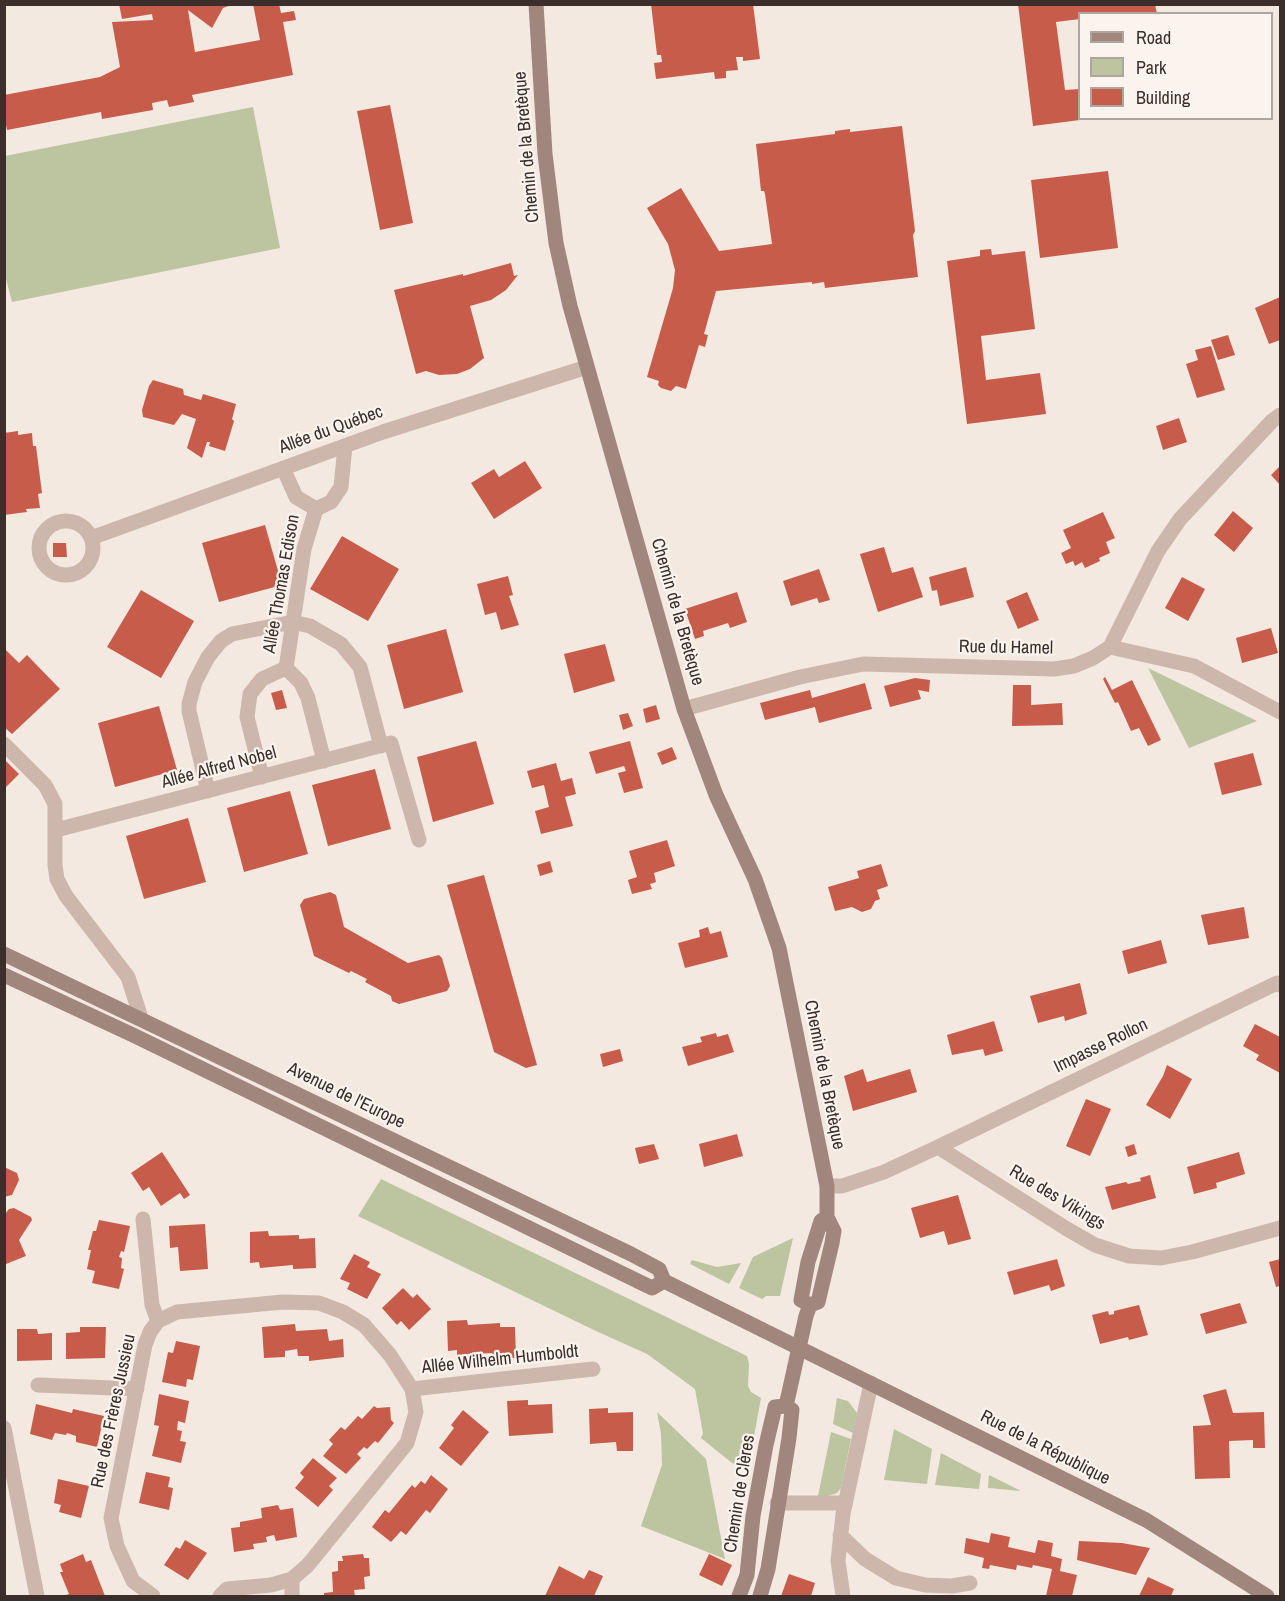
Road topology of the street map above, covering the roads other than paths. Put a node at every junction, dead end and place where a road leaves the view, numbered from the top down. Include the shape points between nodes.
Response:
1 (536, 4) edge
2 (587, 367) junction
3 (1281, 415) edge
4 (345, 446) junction
5 (283, 468) junction
6 (316, 508) junction
7 (91, 538) dead end
8 (293, 622) junction
9 (1110, 647) junction
10 (286, 668) junction
11 (684, 709) junction
12 (1281, 712) edge
13 (4, 744) edge
14 (386, 744) junction
15 (324, 761) junction
16 (262, 777) junction
17 (208, 791) junction
18 (56, 830) junction
19 (419, 840) dead end
20 (4, 954) edge
21 (4, 975) edge
22 (1281, 984) edge
23 (141, 1018) junction
24 (938, 1147) junction
25 (826, 1186) junction
26 (143, 1219) dead end
27 (1281, 1228) edge
28 (664, 1281) junction
29 (158, 1321) junction
30 (799, 1347) junction
31 (593, 1369) dead end
32 (871, 1383) junction
33 (38, 1385) dead end
34 (137, 1389) junction
35 (412, 1389) junction
36 (786, 1406) junction
37 (4, 1428) edge
38 (777, 1503) junction
39 (845, 1503) junction
40 (840, 1535) junction
41 (291, 1579) junction
42 (970, 1583) dead end
43 (37, 1596) edge
44 (153, 1596) edge
45 (220, 1596) edge
46 (292, 1596) edge
47 (739, 1596) edge
48 (760, 1596) edge
49 (843, 1596) edge
50 (1268, 1596) edge

1 - 2 main road, Chemin de la Bretèque via 545,154 556,243
2 - 4 street, Allée du Québec
2 - 11 main road, Chemin de la Bretèque
3 - 9 street via 1180,519 1158,550
4 - 5 street, Allée du Québec
4 - 6 street, Allée Thomas Edison via 341,487 331,502
5 - 6 street, Allée Thomas Edison via 296,497
5 - 7 street, Allée du Québec
6 - 8 street, Allée Thomas Edison via 304,549
8 - 10 street, Allée Thomas Edison
8 - 14 street via 310,626 341,644 360,667
8 - 17 street via 232,634 208,657 195,682 189,711
9 - 11 street, Rue du Hamel via 1074,666 1054,669 863,664
9 - 12 street via 1194,666
10 - 15 street, Allée Thomas Edison via 301,683 308,698
10 - 16 street, Allée Thomas Edison via 262,679 250,694 247,717
11 - 25 main road, Chemin de la Bretèque via 779,948
13 - 18 street via 45,785 55,804
14 - 15 street, Allée Alfred Nobel
14 - 19 street
15 - 16 street, Allée Alfred Nobel
16 - 17 street, Allée Alfred Nobel
17 - 18 street, Allée Alfred Nobel
18 - 23 street via 57,879 128,977
20 - 23 main road, Avenue de l'Europe
21 - 28 main road, Avenue de l'Europe via 652,1288
22 - 24 street, Impasse Rollon via 1277,982
23 - 28 main road, Avenue de l'Europe via 631,1254 659,1269
24 - 25 street via 884,1172
24 - 27 street, Rue des Vikings via 1095,1245 1129,1256 1161,1258
25 - 30 main road, Chemin de la Bretèque via 827,1217 834,1231 832,1243 818,1302 810,1305
26 - 29 street via 152,1305
28 - 30 main road, Avenue de l'Europe
29 - 34 street, Rue des Frères Jussieu via 150,1332
29 - 35 street, Rue des Frères Jussieu via 177,1312 283,1302 319,1303 364,1325
30 - 32 main road, Rue de la République
30 - 36 main road, Chemin de Clères
31 - 35 street, Allée Wilhelm Humboldt
32 - 39 street
32 - 50 main road, Rue de la République via 1146,1520
33 - 34 street
34 - 44 street, Rue des Frères Jussieu via 111,1518 117,1546 133,1581
35 - 41 street, Rue des Frères Jussieu via 416,1412 407,1443 308,1565
36 - 38 main road, Chemin de Clères via 792,1410
36 - 47 main road, Chemin de Clères via 775,1407 753,1516 747,1575
37 - 43 street
38 - 39 street
38 - 48 main road, Chemin de Clères via 768,1569
39 - 40 street
40 - 42 street via 864,1559 896,1578 924,1585
40 - 49 street via 838,1561
41 - 45 street, Rue des Frères Jussieu via 227,1589
41 - 46 street

